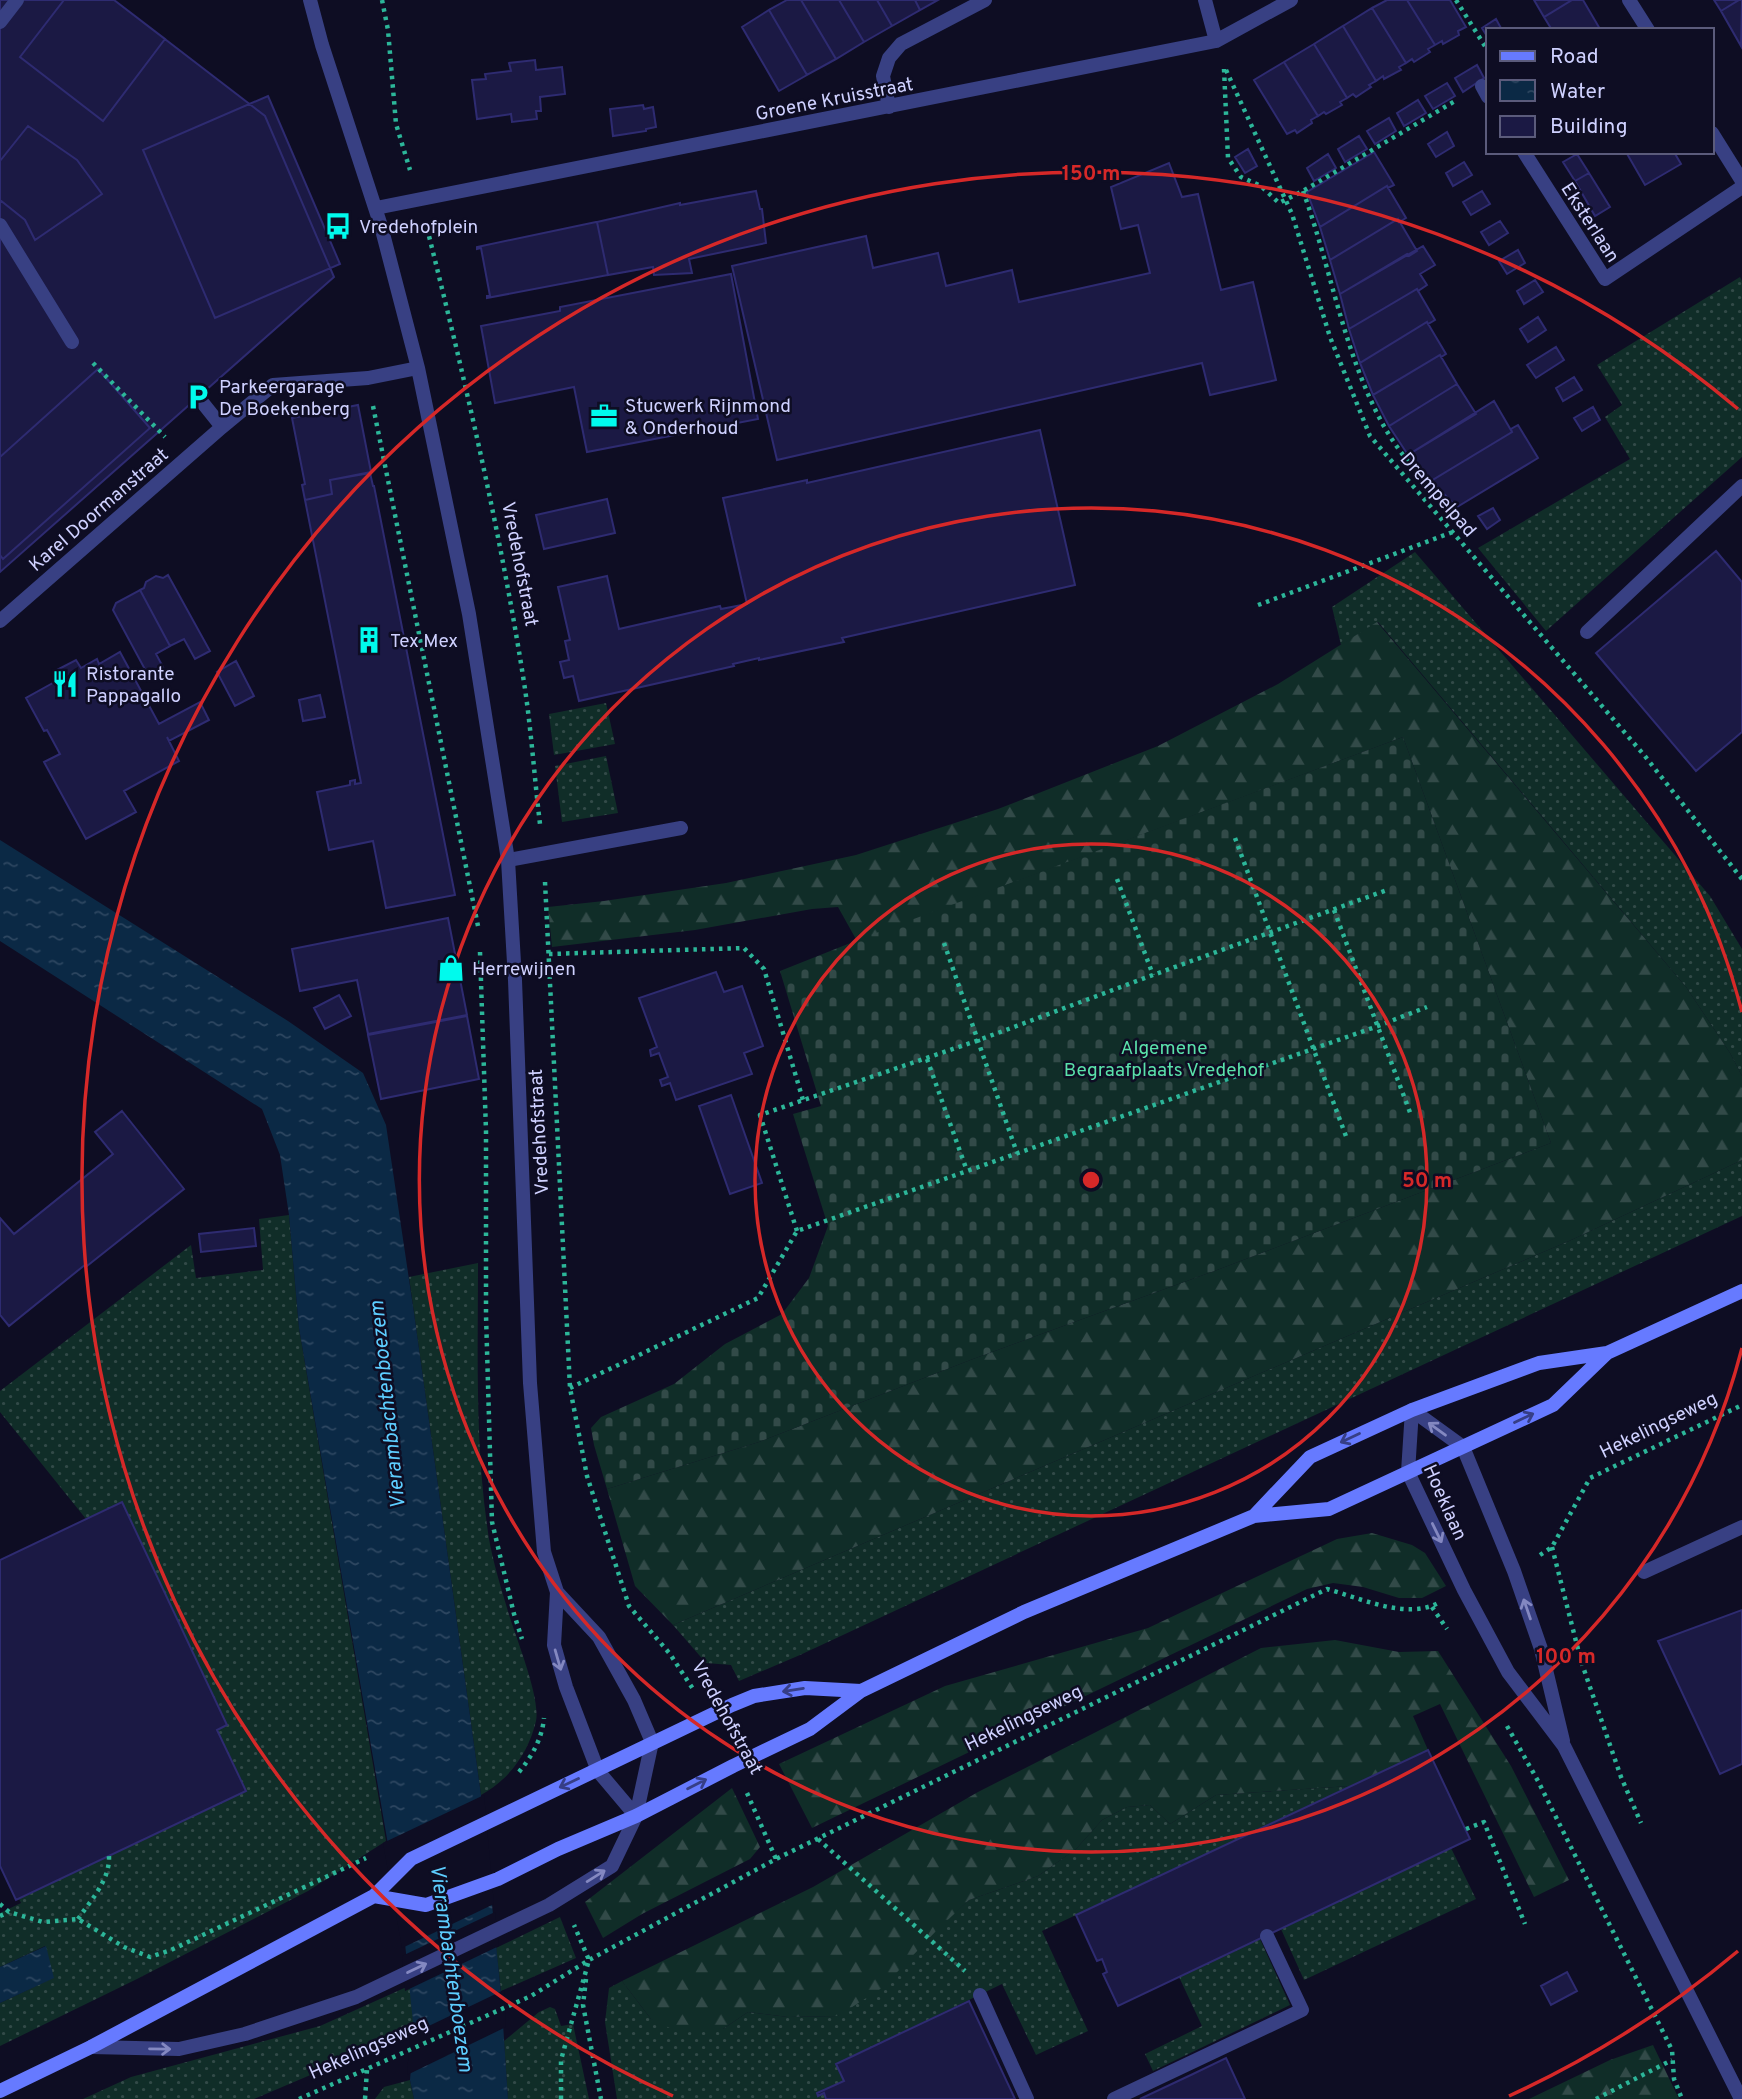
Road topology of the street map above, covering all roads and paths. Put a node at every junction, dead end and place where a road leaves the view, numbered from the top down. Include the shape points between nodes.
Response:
1 (17, 0) edge
2 (310, 0) edge
3 (382, 0) edge
4 (985, 0) edge
5 (1205, 0) edge
6 (1291, 0) edge
7 (1456, 0) edge
8 (1629, 0) edge
9 (0, 22) edge
10 (1647, 28) edge
11 (1216, 41) junction
12 (1486, 48) edge
13 (1485, 91) edge
14 (889, 107) junction
15 (1714, 136) edge
16 (1525, 154) edge
17 (1742, 181) edge
18 (1742, 187) edge
19 (1303, 191) junction
20 (419, 200) junction
21 (1285, 200) junction
22 (376, 208) junction
23 (0, 225) edge
24 (72, 342) joint
25 (418, 369) junction
26 (368, 378) junction
27 (198, 397) dead end
28 (222, 427) junction
29 (162, 434) dead end
30 (1742, 486) edge
31 (1446, 503) dead end
32 (1453, 532) junction
33 (1258, 605) dead end
34 (0, 621) edge
35 (1587, 632) dead end
36 (681, 828) dead end
37 (1235, 838) dead end
38 (543, 855) junction
39 (508, 860) junction
40 (1117, 879) dead end
41 (1742, 879) edge
42 (1387, 890) dead end
43 (1334, 910) junction
44 (479, 927) dead end
45 (1271, 933) junction
46 (479, 941) dead end
47 (944, 943) dead end
48 (549, 954) junction
49 (1153, 975) junction
50 (1427, 1007) dead end
51 (1378, 1026) junction
52 (979, 1040) junction
53 (1313, 1048) junction
54 (928, 1059) junction
55 (803, 1100) junction
56 (1411, 1115) dead end
57 (1347, 1139) dead end
58 (1017, 1153) junction
59 (967, 1171) junction
60 (797, 1231) junction
61 (1742, 1291) edge
62 (1607, 1353) junction
63 (570, 1388) junction
64 (1742, 1405) edge
65 (1412, 1410) junction
66 (1463, 1447) junction
67 (1408, 1472) junction
68 (1254, 1516) junction
69 (1742, 1527) edge
70 (1552, 1547) junction
71 (1514, 1571) junction
72 (1644, 1572) dead end
73 (1464, 1590) junction
74 (557, 1592) junction
75 (1432, 1606) junction
76 (1450, 1634) dead end
77 (526, 1650) dead end
78 (861, 1691) junction
79 (545, 1710) dead end
80 (709, 1715) junction
81 (1505, 1722) dead end
82 (652, 1742) junction
83 (1564, 1746) junction
84 (733, 1766) junction
85 (598, 1770) junction
86 (516, 1775) dead end
87 (636, 1816) junction
88 (1642, 1828) dead end
89 (1466, 1829) dead end
90 (818, 1839) junction
91 (109, 1856) dead end
92 (371, 1856) dead end
93 (776, 1859) junction
94 (374, 1896) junction
95 (0, 1904) edge
96 (9, 1912) junction
97 (0, 1916) edge
98 (78, 1919) junction
99 (1525, 1924) dead end
100 (1267, 1936) dead end
101 (589, 1960) junction
102 (980, 1996) joint
103 (91, 2047) junction
104 (1672, 2060) junction
105 (368, 2069) junction
106 (0, 2091) edge
107 (299, 2099) edge
108 (364, 2099) edge
109 (561, 2099) edge
110 (601, 2099) edge
111 (1027, 2099) edge
112 (1114, 2099) edge
113 (1596, 2099) edge
114 (1682, 2099) edge
115 (1741, 2099) edge

1 - 9 street
2 - 22 street
3 - 20 path, Vredehofstraat via 396,124
4 - 14 street via 901,44 889,58 883,76
5 - 11 street
6 - 11 street, Groene Kruisstraat
7 - 12 path
8 - 10 street
11 - 14 street, Groene Kruisstraat
13 - 19 path
14 - 20 street, Groene Kruisstraat
15 - 17 street
16 - 18 street, Eksterlaan via 1605,279
19 - 21 path
19 - 31 path via 1367,393 1399,448
20 - 22 street, Groene Kruisstraat
20 - 38 path, Vredehofstraat via 461,361 500,550 523,678
21 - 21 path, Drempelpad via 1224,65 1228,158 1241,177 1261,186 1279,203
21 - 32 path, Drempelpad via 1329,337 1370,436
22 - 25 street
23 - 24 street
24 - 29 path
25 - 26 street, Karel Doormanstraat
25 - 39 street, Vredehofstraat via 469,614
26 - 28 street, Karel Doormanstraat via 273,385
26 - 44 path
27 - 28 street
28 - 34 street, Karel Doormanstraat
30 - 35 street
32 - 33 path
32 - 41 path, Drempelpad via 1644,755
36 - 38 street
37 - 45 path
38 - 39 street
38 - 48 path, Vredehofstraat
39 - 74 street, Vredehofstraat via 530,1383 544,1552
40 - 49 path
42 - 43 path
43 - 45 path
43 - 51 path
45 - 49 path
45 - 53 path
46 - 77 path via 492,1522
47 - 52 path
48 - 55 path via 744,947 764,969
48 - 63 path, Vredehofstraat
49 - 52 path
50 - 51 path
51 - 53 path
51 - 56 path
52 - 54 path
52 - 58 path
53 - 57 path
53 - 58 path
54 - 55 path
54 - 59 path
55 - 60 path via 760,1115
58 - 59 path
59 - 60 path
60 - 63 path via 758,1298
61 - 62 street
62 - 65 street via 1539,1363
66 -> 62 street via 1553,1405
63 - 80 path, Vredehofstraat via 587,1476 629,1606 670,1654
64 - 70 path, Hekelingseweg via 1590,1478
66 -> 65 street, Hoeklaan
65 - 67 street, Hoeklaan
65 -> 68 street via 1310,1457
66 - 67 street
66 - 71 street, Hoeklaan
67 - 68 street via 1329,1509
67 -> 73 street, Hoeklaan
68 - 78 street via 1024,1612
69 - 72 street
70 - 71 path, Hekelingseweg
70 - 88 path via 1581,1661
83 -> 71 street, Hoeklaan via 1541,1649
73 - 75 path, Hekelingseweg
73 - 83 street, Hoeklaan via 1508,1672
74 - 82 street, Vredehofstraat via 599,1637
74 -> 85 street, Vredehofstraat via 554,1644
75 - 76 path
75 - 90 path, Hekelingseweg via 1404,1611 1327,1589
78 -> 80 street via 805,1688 754,1696
78 - 84 street via 810,1729
79 - 86 path via 535,1750
80 - 82 street
81 - 104 path via 1672,2050
82 - 85 street
82 - 87 street
83 - 115 street, Hoeklaan
87 -> 84 street
84 - 93 path, Vredehofstraat
85 - 87 street, Vredehofstraat
85 -> 94 street via 411,1859
87 - 94 street via 498,1879 426,1905
103 -> 87 street via 179,2049 245,2034 356,1997 549,1905 612,1866
89 - 99 path via 1484,1822
90 - 93 path, Hekelingseweg
90 - 102 path via 971,1977
91 - 98 path via 110,1868
92 - 98 path via 150,1957
93 - 101 path, Hekelingseweg
94 - 103 street
95 - 96 path
96 - 97 path
96 - 98 path via 43,1922
100 - 112 street via 1302,2010
101 - 105 path, Hekelingseweg via 531,1996
101 - 109 path via 561,2060
101 - 110 path via 583,2004
102 - 111 street
103 - 106 street
104 - 113 path
104 - 114 path
105 - 107 path, Hekelingseweg
105 - 108 path

